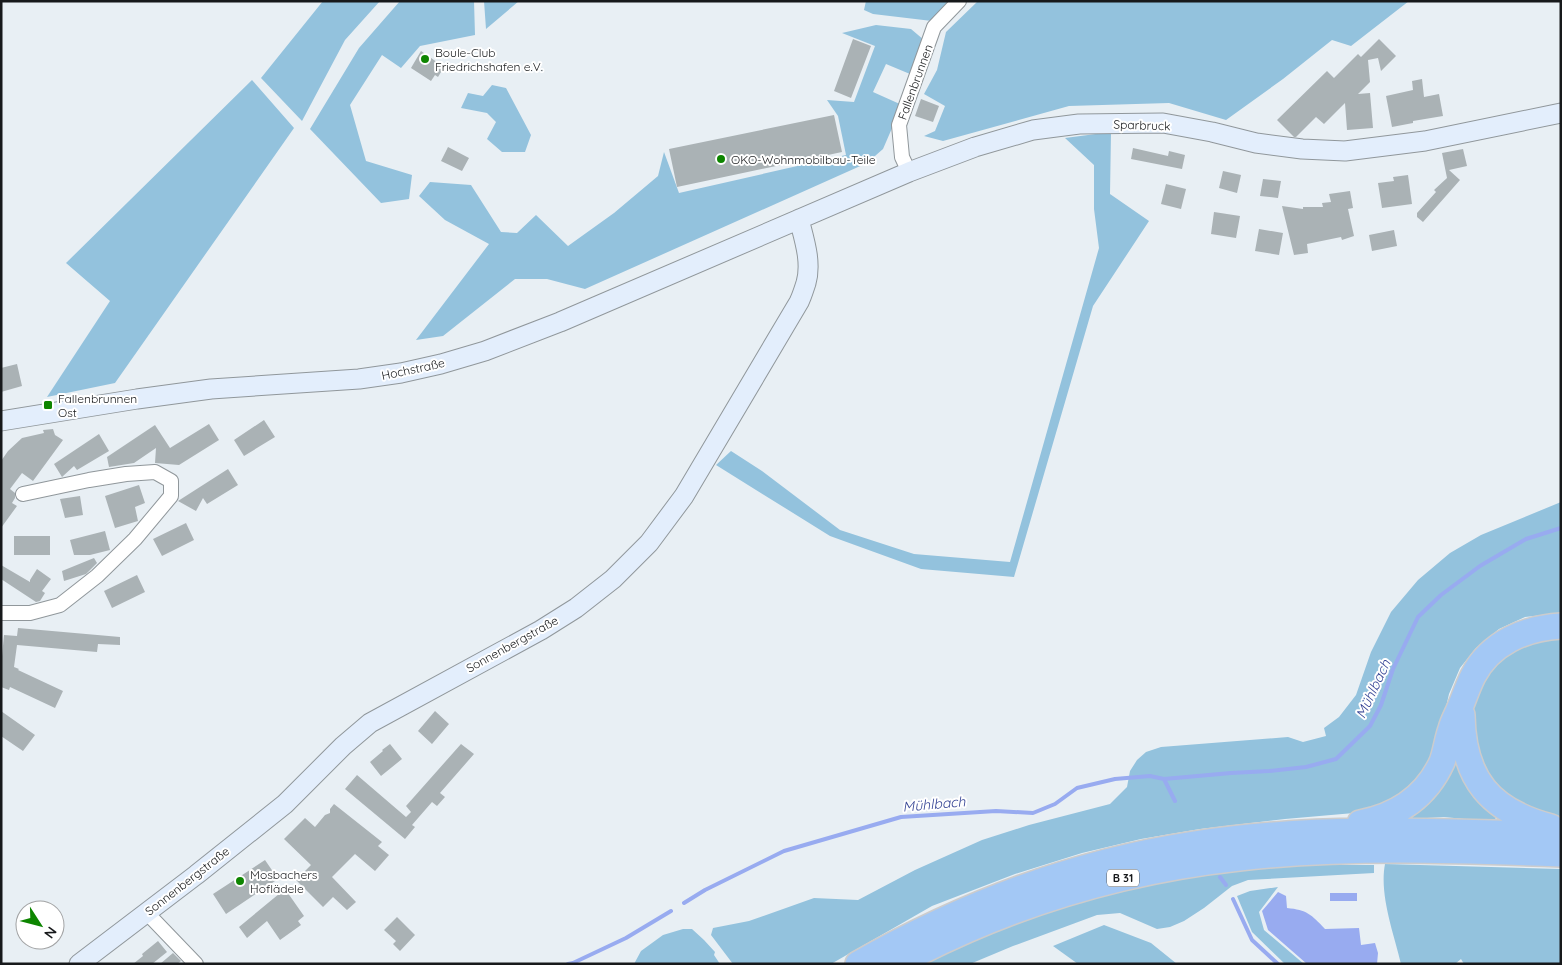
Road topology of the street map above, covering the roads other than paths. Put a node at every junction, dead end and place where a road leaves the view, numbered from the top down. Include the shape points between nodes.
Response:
1 (959, 1) edge
2 (1561, 113) edge
3 (909, 172) junction
4 (800, 218) junction
5 (1, 421) edge
6 (23, 494) dead end
7 (1, 613) edge
8 (1561, 626) edge
9 (1462, 703) junction
10 (1561, 830) edge
11 (1299, 833) junction
12 (1561, 835) edge
13 (1561, 854) edge
14 (147, 912) junction
15 (79, 964) edge
16 (196, 964) edge
17 (858, 964) edge
18 (897, 964) edge

1 - 3 street, Fallenbrunnen via 934,27 899,125 902,157
2 - 3 main road, Sparbruck via 1425,141 1345,151 1256,143 1163,123 1079,124 1033,130 1000,139
3 - 4 main road, Sparbruck
4 - 5 main road, Hochstraße via 560,322 441,364 359,379 211,389
4 - 14 main road, Sonnenbergstraße via 806,245 807,281 799,302 684,496 649,543 613,579 576,608 370,723 285,804
6 - 7 street via 126,474 155,472 171,481 171,496 135,539 97,576 60,604 30,613
8 - 9 highway via 1523,632 1496,648 1474,674
9 - 10 highway via 1465,748 1484,791 1501,806 1530,822
9 - 11 highway via 1450,729 1442,761 1430,782 1411,801 1387,816
11 - 12 highway, B 31 via 1417,831
11 - 17 highway, B 31 via 1194,844 1064,874 1000,895 939,921
13 - 18 highway, B 31 via 1353,851 1270,855 1171,868 1108,881 1036,903 980,924
14 - 15 main road, Sonnenbergstraße
14 - 16 street

